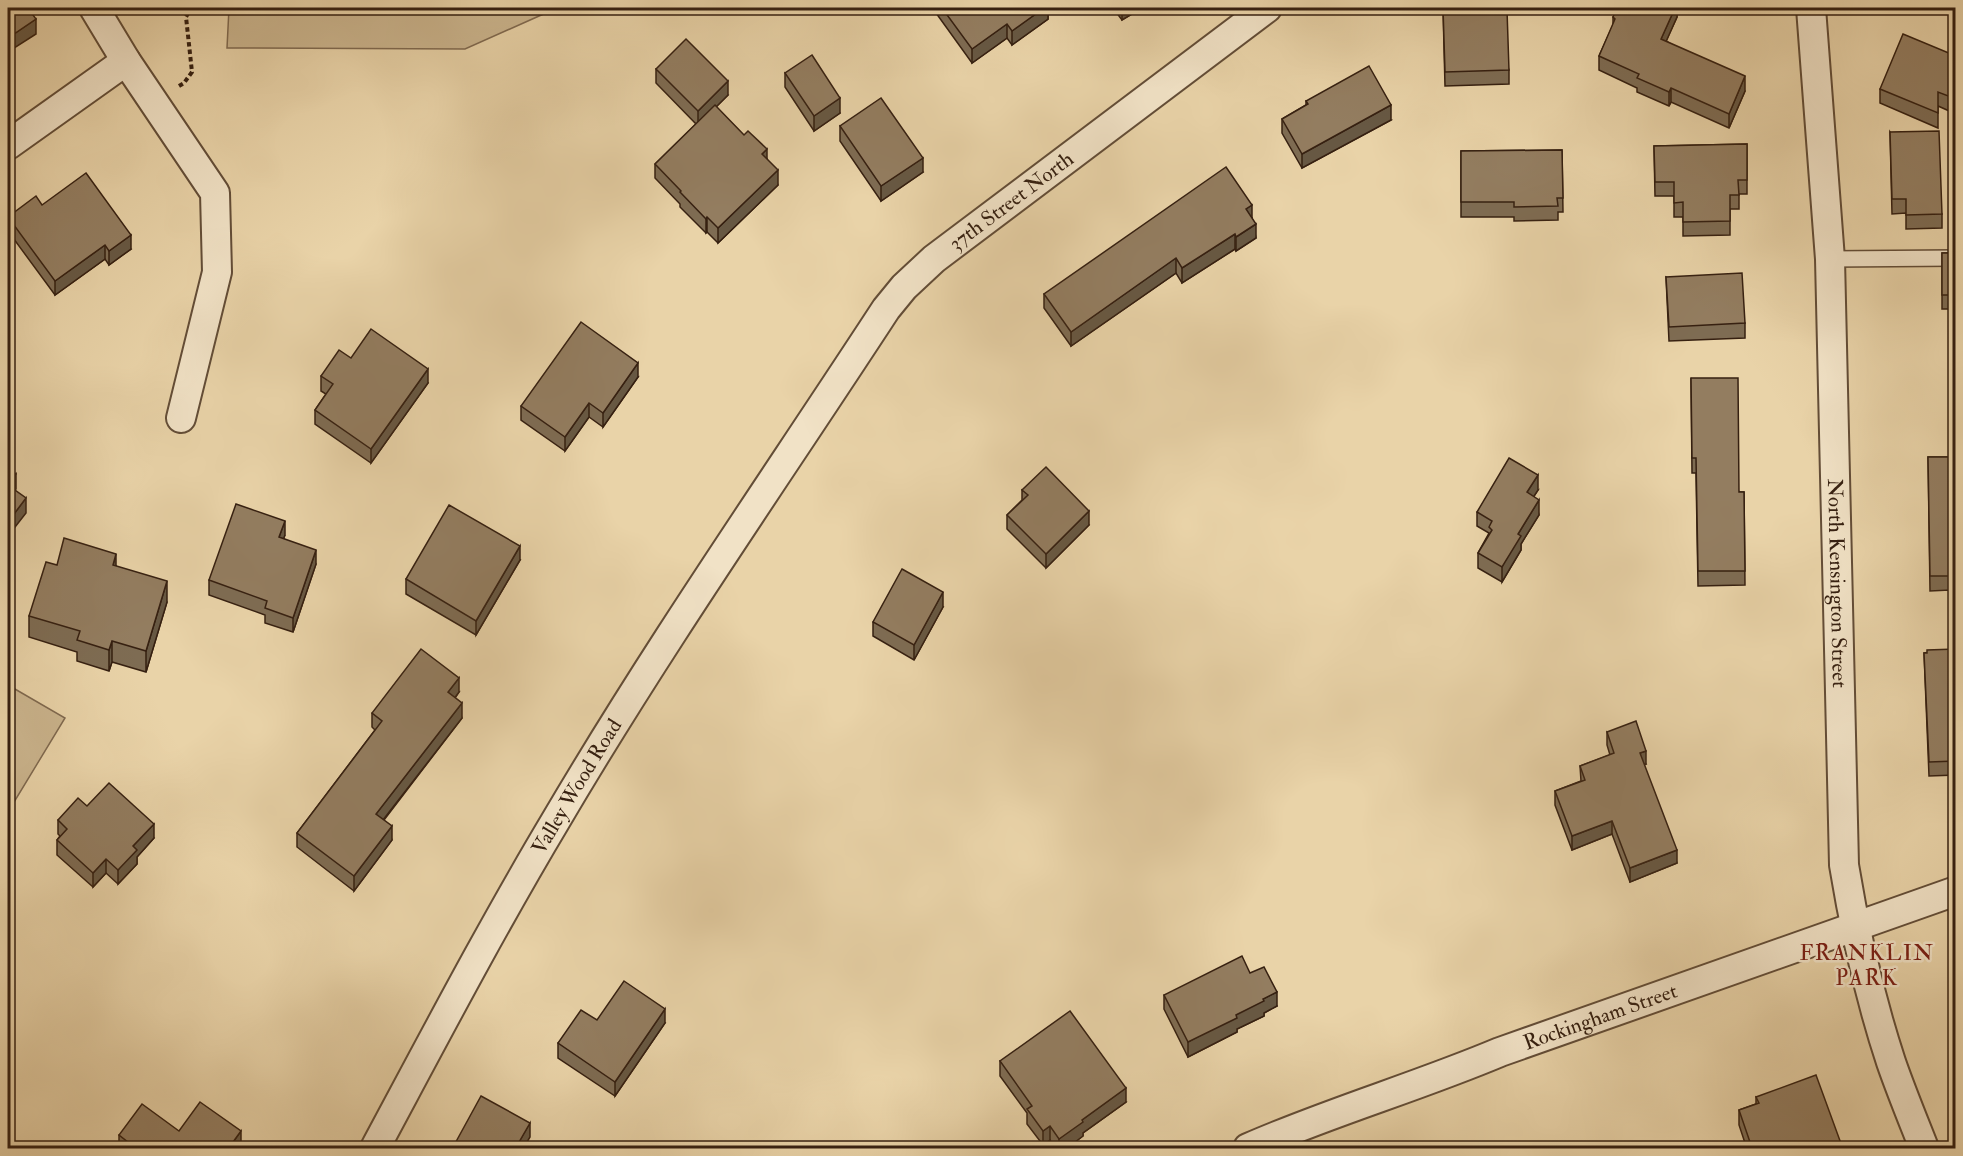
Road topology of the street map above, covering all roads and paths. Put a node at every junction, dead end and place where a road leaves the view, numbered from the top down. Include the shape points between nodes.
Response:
1 (94, 8) edge
2 (191, 8) edge
3 (1267, 8) edge
4 (1811, 8) edge
5 (126, 61) junction
6 (152, 100) junction
7 (8, 145) edge
8 (1956, 258) edge
9 (1830, 259) junction
10 (181, 418) dead end
11 (801, 439) joint
12 (1956, 891) edge
13 (1854, 927) junction
14 (375, 1149) edge
15 (1248, 1149) edge
16 (1924, 1149) edge

1 - 5 street
2 - 6 path via 186,17 192,72 184,83
3 - 11 street, 37th Street North via 934,259 886,309
4 - 9 street, North Kensington Street
5 - 6 street
5 - 7 street
6 - 10 street via 214,193 217,272
8 - 9 lane
9 - 13 street, North Kensington Street via 1844,865
11 - 14 street, Valley Wood Road via 663,647 557,818
12 - 13 street, Rockingham Street
13 - 15 street, Rockingham Street via 1500,1052
13 - 16 street, North Kensington Street via 1878,1021

